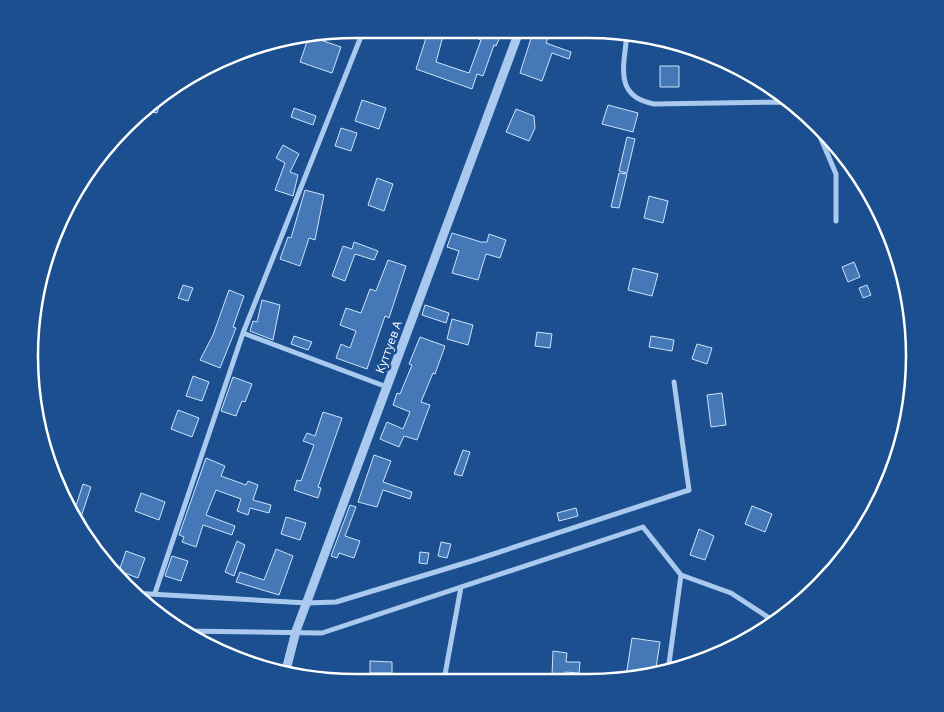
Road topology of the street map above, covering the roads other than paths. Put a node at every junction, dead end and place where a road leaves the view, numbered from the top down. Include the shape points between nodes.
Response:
1 (360, 38) edge
2 (517, 38) edge
3 (626, 40) edge
4 (781, 102) edge
5 (822, 140) edge
6 (836, 221) dead end
7 (243, 333) junction
8 (674, 382) dead end
9 (387, 388) junction
10 (681, 575) junction
11 (461, 587) junction
12 (144, 593) edge
13 (155, 593) junction
14 (307, 603) junction
15 (769, 618) edge
16 (195, 631) edge
17 (296, 631) junction
18 (669, 664) edge
19 (287, 667) edge
20 (445, 674) edge

1 - 7 street
2 - 9 street, Куттуев А
3 - 4 street via 623,77 629,93 641,102
5 - 6 street via 836,174
7 - 9 street
7 - 13 street
8 - 14 street via 689,490 336,602
9 - 14 street, Куттуев А
10 - 11 street via 643,527
10 - 15 street via 731,593
10 - 18 street
11 - 17 street via 322,633
11 - 20 street
12 - 13 street
13 - 14 street
14 - 17 street, Куттуев А
16 - 17 street
17 - 19 street, Куттуев А

